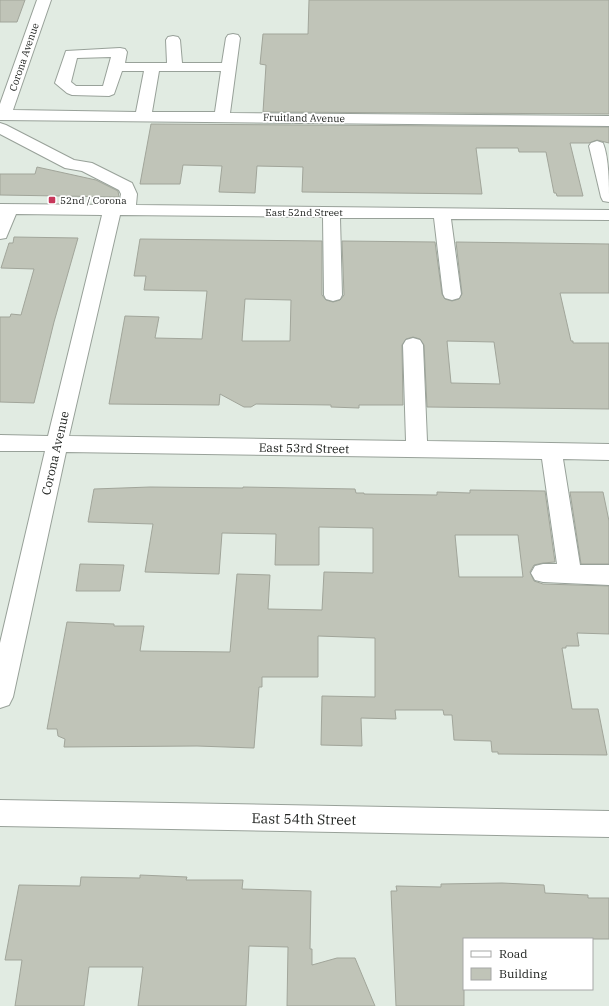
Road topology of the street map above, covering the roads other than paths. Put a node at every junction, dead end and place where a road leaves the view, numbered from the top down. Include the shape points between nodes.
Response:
1 (44, 0) edge
2 (232, 38) dead end
3 (173, 40) dead end
4 (116, 67) dead end
5 (152, 67) junction
6 (175, 67) junction
7 (229, 67) junction
8 (143, 116) junction
9 (222, 117) junction
10 (1, 119) edge
11 (609, 121) edge
12 (597, 146) dead end
13 (609, 197) edge
14 (4, 209) edge
15 (115, 211) junction
16 (331, 212) junction
17 (442, 213) junction
18 (609, 215) edge
19 (0, 234) edge
20 (452, 294) dead end
21 (333, 295) dead end
22 (413, 345) dead end
23 (0, 443) edge
24 (57, 444) junction
25 (417, 449) junction
26 (551, 451) junction
27 (609, 452) edge
28 (543, 573) dead end
29 (570, 574) junction
30 (609, 575) edge
31 (0, 697) edge
32 (0, 813) edge
33 (609, 824) edge

1 - 10 street, Corona Avenue
2 - 7 street
3 - 6 street
4 - 5 street
5 - 6 street
5 - 8 street
6 - 7 street
7 - 9 street
8 - 9 street, Fruitland Avenue
8 - 10 street, Fruitland Avenue
9 - 11 street, Fruitland Avenue
10 - 15 street, Corona Avenue via 71,165 73,174 108,193
12 - 13 street
14 - 15 street, East 52nd Street
14 - 19 street
15 - 16 street, East 52nd Street
15 - 24 street, Corona Avenue
16 - 17 street, East 52nd Street
16 - 21 street
17 - 18 street, East 52nd Street
17 - 20 street
22 - 25 street
23 - 24 street, East 53rd Street
24 - 25 street, East 53rd Street
24 - 31 street, Corona Avenue
25 - 26 street, East 53rd Street
26 - 27 street, East 53rd Street
26 - 29 street
28 - 29 street
29 - 30 street
32 - 33 street, East 54th Street

